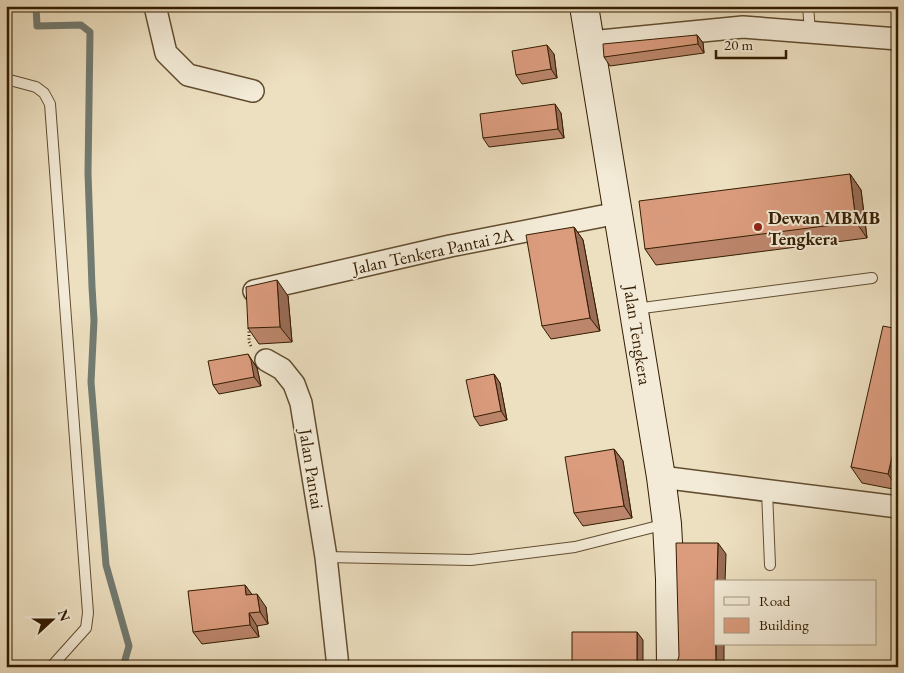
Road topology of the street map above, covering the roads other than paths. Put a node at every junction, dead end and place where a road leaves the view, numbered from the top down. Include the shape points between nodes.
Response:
1 (155, 6) edge
2 (584, 6) edge
3 (808, 6) edge
4 (810, 31) junction
5 (898, 39) edge
6 (590, 42) junction
7 (6, 79) edge
8 (253, 92) dead end
9 (618, 213) junction
10 (872, 278) dead end
11 (249, 292) edge
12 (634, 309) junction
13 (266, 360) road end
14 (661, 477) junction
15 (767, 491) junction
16 (898, 508) edge
17 (667, 524) junction
18 (770, 565) dead end
19 (326, 567) junction
20 (50, 667) edge
21 (338, 667) edge
22 (671, 667) edge

1 - 8 street via 166,54 188,75
2 - 6 main road, Jalan Tengkera
3 - 4 lane
4 - 5 street
4 - 6 street via 743,27
6 - 9 main road, Jalan Tengkera
7 - 20 lane via 36,87 50,104 88,613 86,628
9 - 11 street, Jalan Tenkera Pantai 2A via 450,246
9 - 12 main road, Jalan Tengkera
10 - 12 lane
12 - 14 main road, Jalan Tengkera
13 - 19 street, Jalan Pantai via 282,369 294,384 301,403
14 - 15 street
14 - 17 main road, Jalan Tengkera
15 - 16 street
15 - 18 lane
17 - 19 lane via 575,547 471,560
17 - 22 main road, Jalan Tengkera
19 - 21 street, Jalan Pantai

